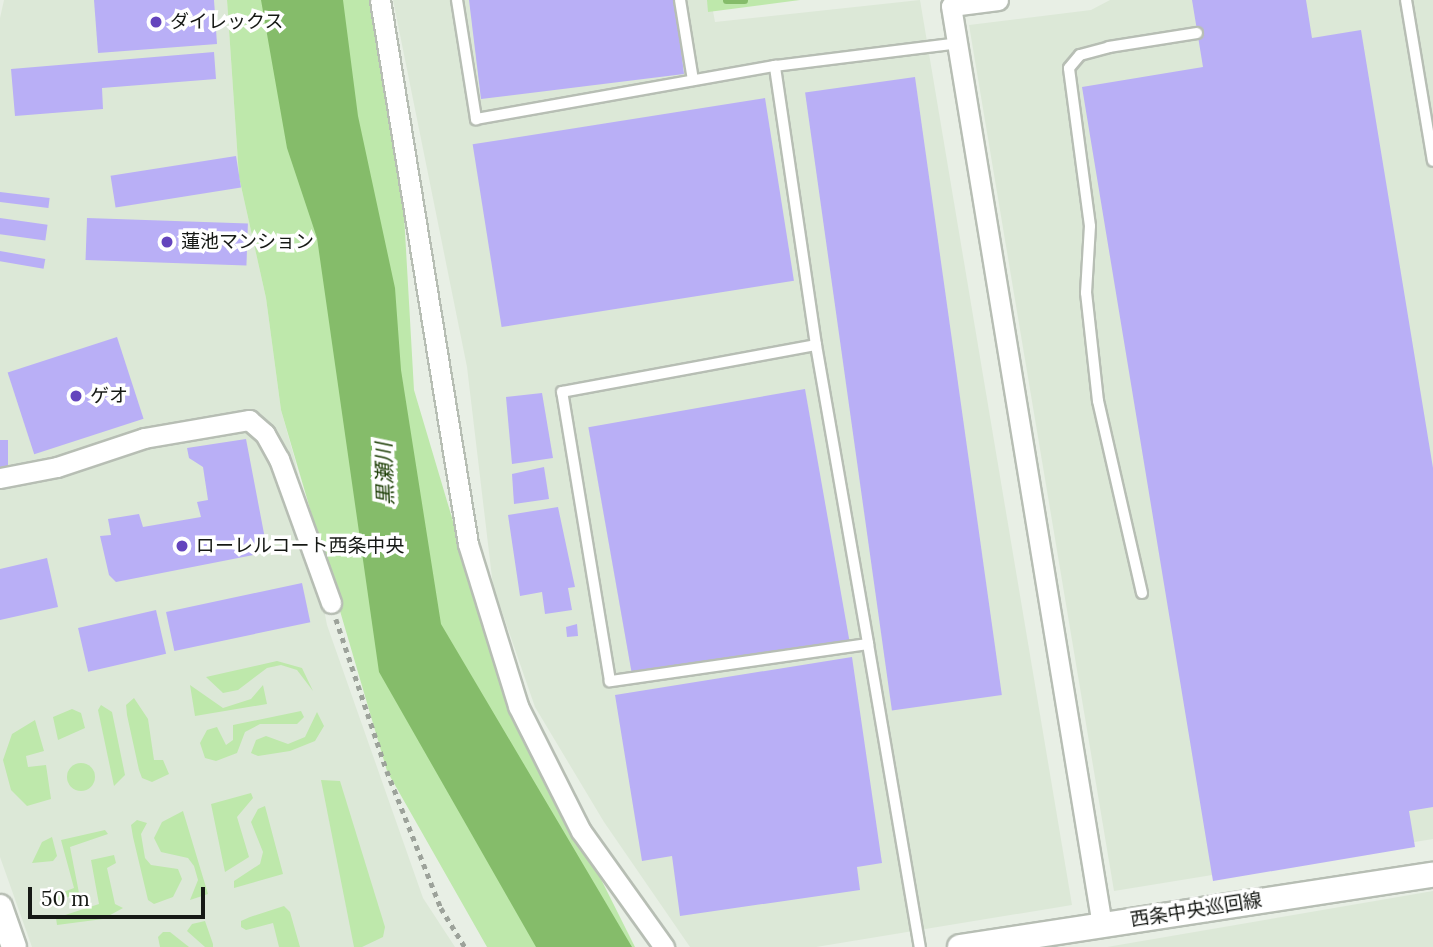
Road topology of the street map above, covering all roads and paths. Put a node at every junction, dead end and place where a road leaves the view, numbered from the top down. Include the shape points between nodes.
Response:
1 (380, 0) edge
2 (457, 0) edge
3 (680, 0) edge
4 (998, 0) edge
5 (1406, 0) edge
6 (1197, 33) dead end
7 (959, 43) junction
8 (775, 66) junction
9 (693, 80) junction
10 (1433, 161) edge
11 (816, 345) junction
12 (0, 478) edge
13 (1142, 593) dead end
14 (331, 603) joint
15 (868, 644) junction
16 (1433, 875) edge
17 (0, 907) edge
18 (1102, 925) junction
19 (14, 947) edge
20 (464, 947) edge
21 (664, 947) edge
22 (920, 947) edge
23 (960, 947) edge

1 - 21 street via 468,544 518,706 581,831
2 - 9 lane via 476,119
3 - 9 lane
4 - 7 street via 951,6
5 - 10 lane
6 - 13 lane via 1109,47 1080,55 1069,68 1090,226 1086,293 1098,401
7 - 8 lane
7 - 18 street
8 - 9 lane
8 - 11 lane
11 - 15 lane
11 - 15 lane via 562,392 610,681
12 - 14 street via 57,467 144,438 249,420 265,434 279,459
14 - 20 path via 387,771 441,908
15 - 22 lane
16 - 18 street, 西条中央巡回線
17 - 19 street
18 - 23 street, 西条中央巡回線

